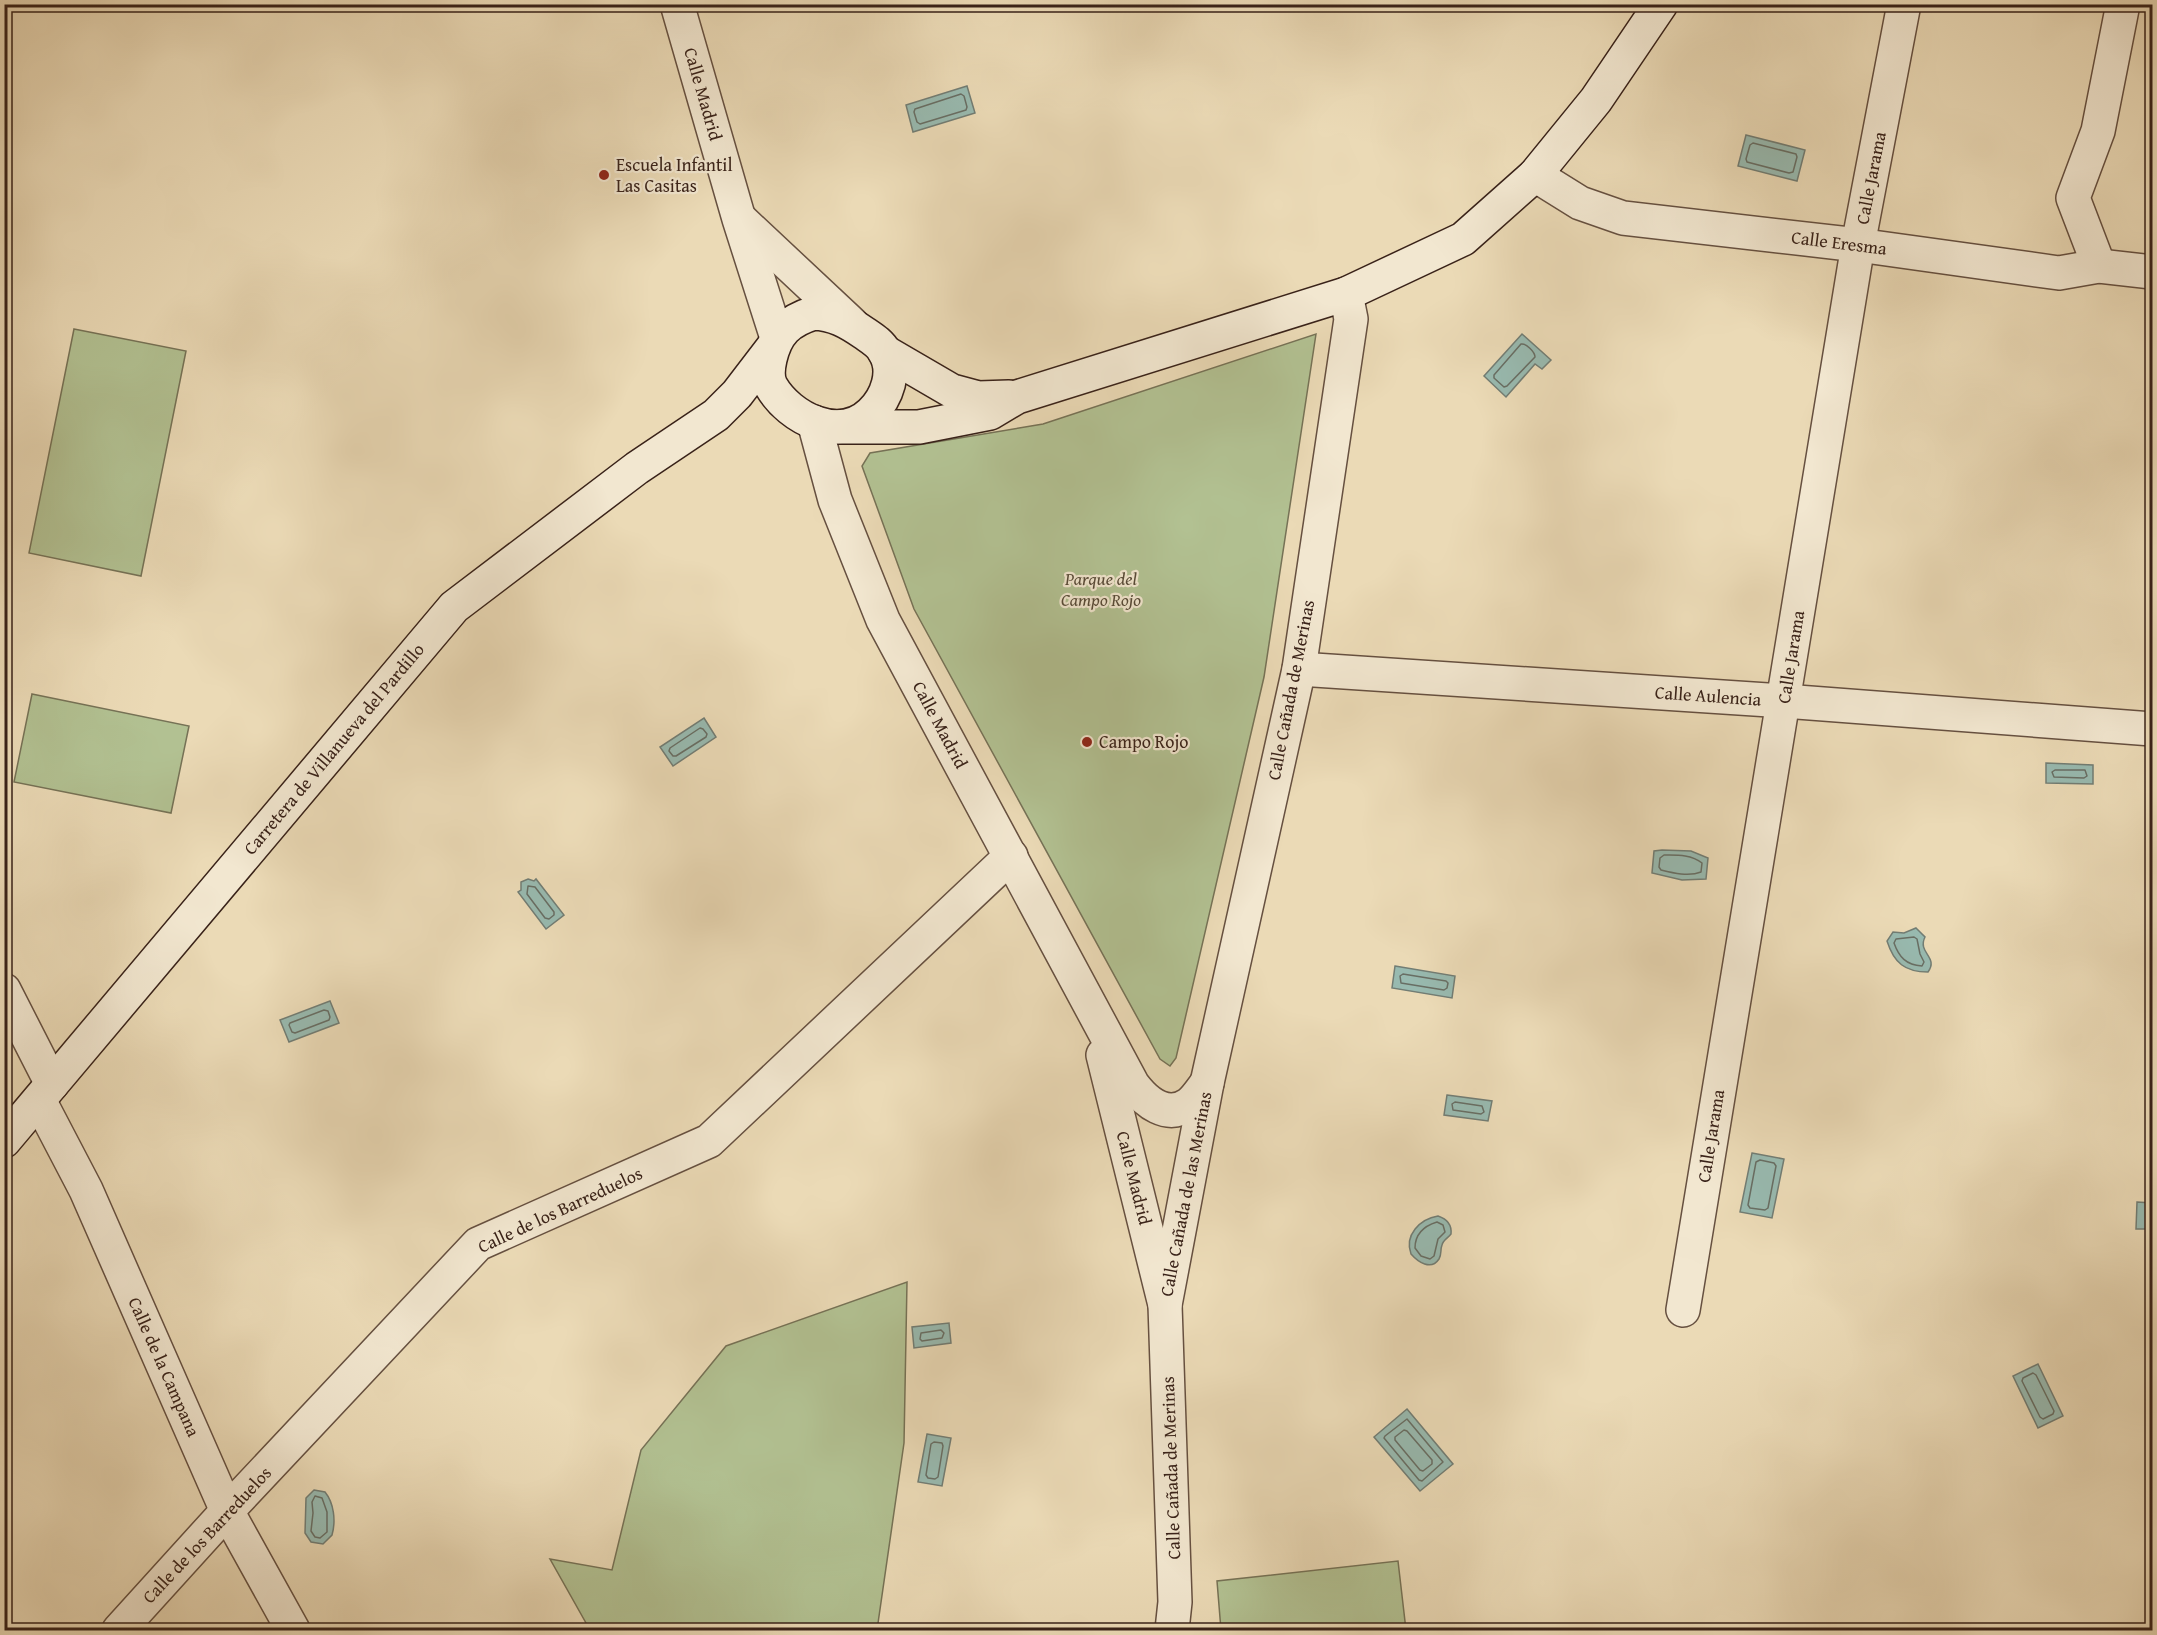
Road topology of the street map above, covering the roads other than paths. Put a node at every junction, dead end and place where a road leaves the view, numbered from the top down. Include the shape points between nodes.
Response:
1 (677, 4) edge
2 (1661, 4) edge
3 (1904, 4) edge
4 (2123, 4) edge
5 (1536, 175) junction
6 (739, 219) junction
7 (1858, 245) junction
8 (2099, 266) junction
9 (2152, 272) edge
10 (1346, 294) junction
11 (852, 324) junction
12 (775, 342) junction
13 (885, 352) junction
14 (1017, 397) junction
15 (716, 415) junction
16 (817, 421) junction
17 (1299, 669) junction
18 (1784, 701) junction
19 (2152, 729) edge
20 (1011, 856) junction
21 (4, 990) edge
22 (1094, 1015) junction
23 (1207, 1083) junction
24 (45, 1092) junction
25 (4, 1141) edge
26 (1165, 1305) junction
27 (1683, 1310) dead end
28 (227, 1511) junction
29 (119, 1630) edge
30 (293, 1630) edge
31 (1172, 1630) edge

1 - 6 street, Calle Madrid
2 - 5 street via 1596,100
3 - 7 street, Calle Jarama
4 - 8 street via 2098,131 2073,198
5 - 7 street, Calle Eresma via 1580,203 1623,218
5 - 10 street via 1463,239
6 - 11 street
6 - 12 street, Calle Madrid
7 - 8 street, Calle Eresma via 2059,273
7 - 18 street, Calle Jarama
8 - 9 street, Calle Eresma
10 - 14 street
10 - 17 street, Calle Cañada de Merinas via 1351,319
11 - 12 street, Carretera de Villanueva del Pardillo via 814,313 794,321
11 - 13 street
12 - 15 street, Carretera de Villanueva del Pardillo via 737,394
12 - 16 street via 768,366 771,385
13 - 14 street via 952,391 978,398
13 - 16 street via 890,366 889,381 876,408 853,425
14 - 16 street via 990,414 919,427
15 - 16 street, Carretera de Villanueva del Pardillo via 765,405
15 - 24 street, Carretera de Villanueva del Pardillo via 638,468 454,607
16 - 20 street, Calle Madrid via 835,500 883,620
17 - 18 street, Calle Aulencia
17 - 23 street, Calle Cañada de Merinas
18 - 19 street, Calle Aulencia
18 - 27 street, Calle Jarama
20 - 22 street, Calle Madrid
20 - 28 street, Calle de los Barreduelos via 709,1141 478,1244
21 - 24 street, Calle de la Campana
22 - 23 street, Calle Madrid via 1146,1101 1160,1109 1182,1108
22 - 26 street, Calle Madrid
23 - 26 street, Calle Cañada de las Merinas
24 - 25 street, Carretera de Villanueva del Pardillo
24 - 28 street, Calle de la Campana
26 - 31 street, Calle Cañada de Merinas via 1175,1602
28 - 29 street, Calle de los Barreduelos
28 - 30 street, Calle de la Campana

